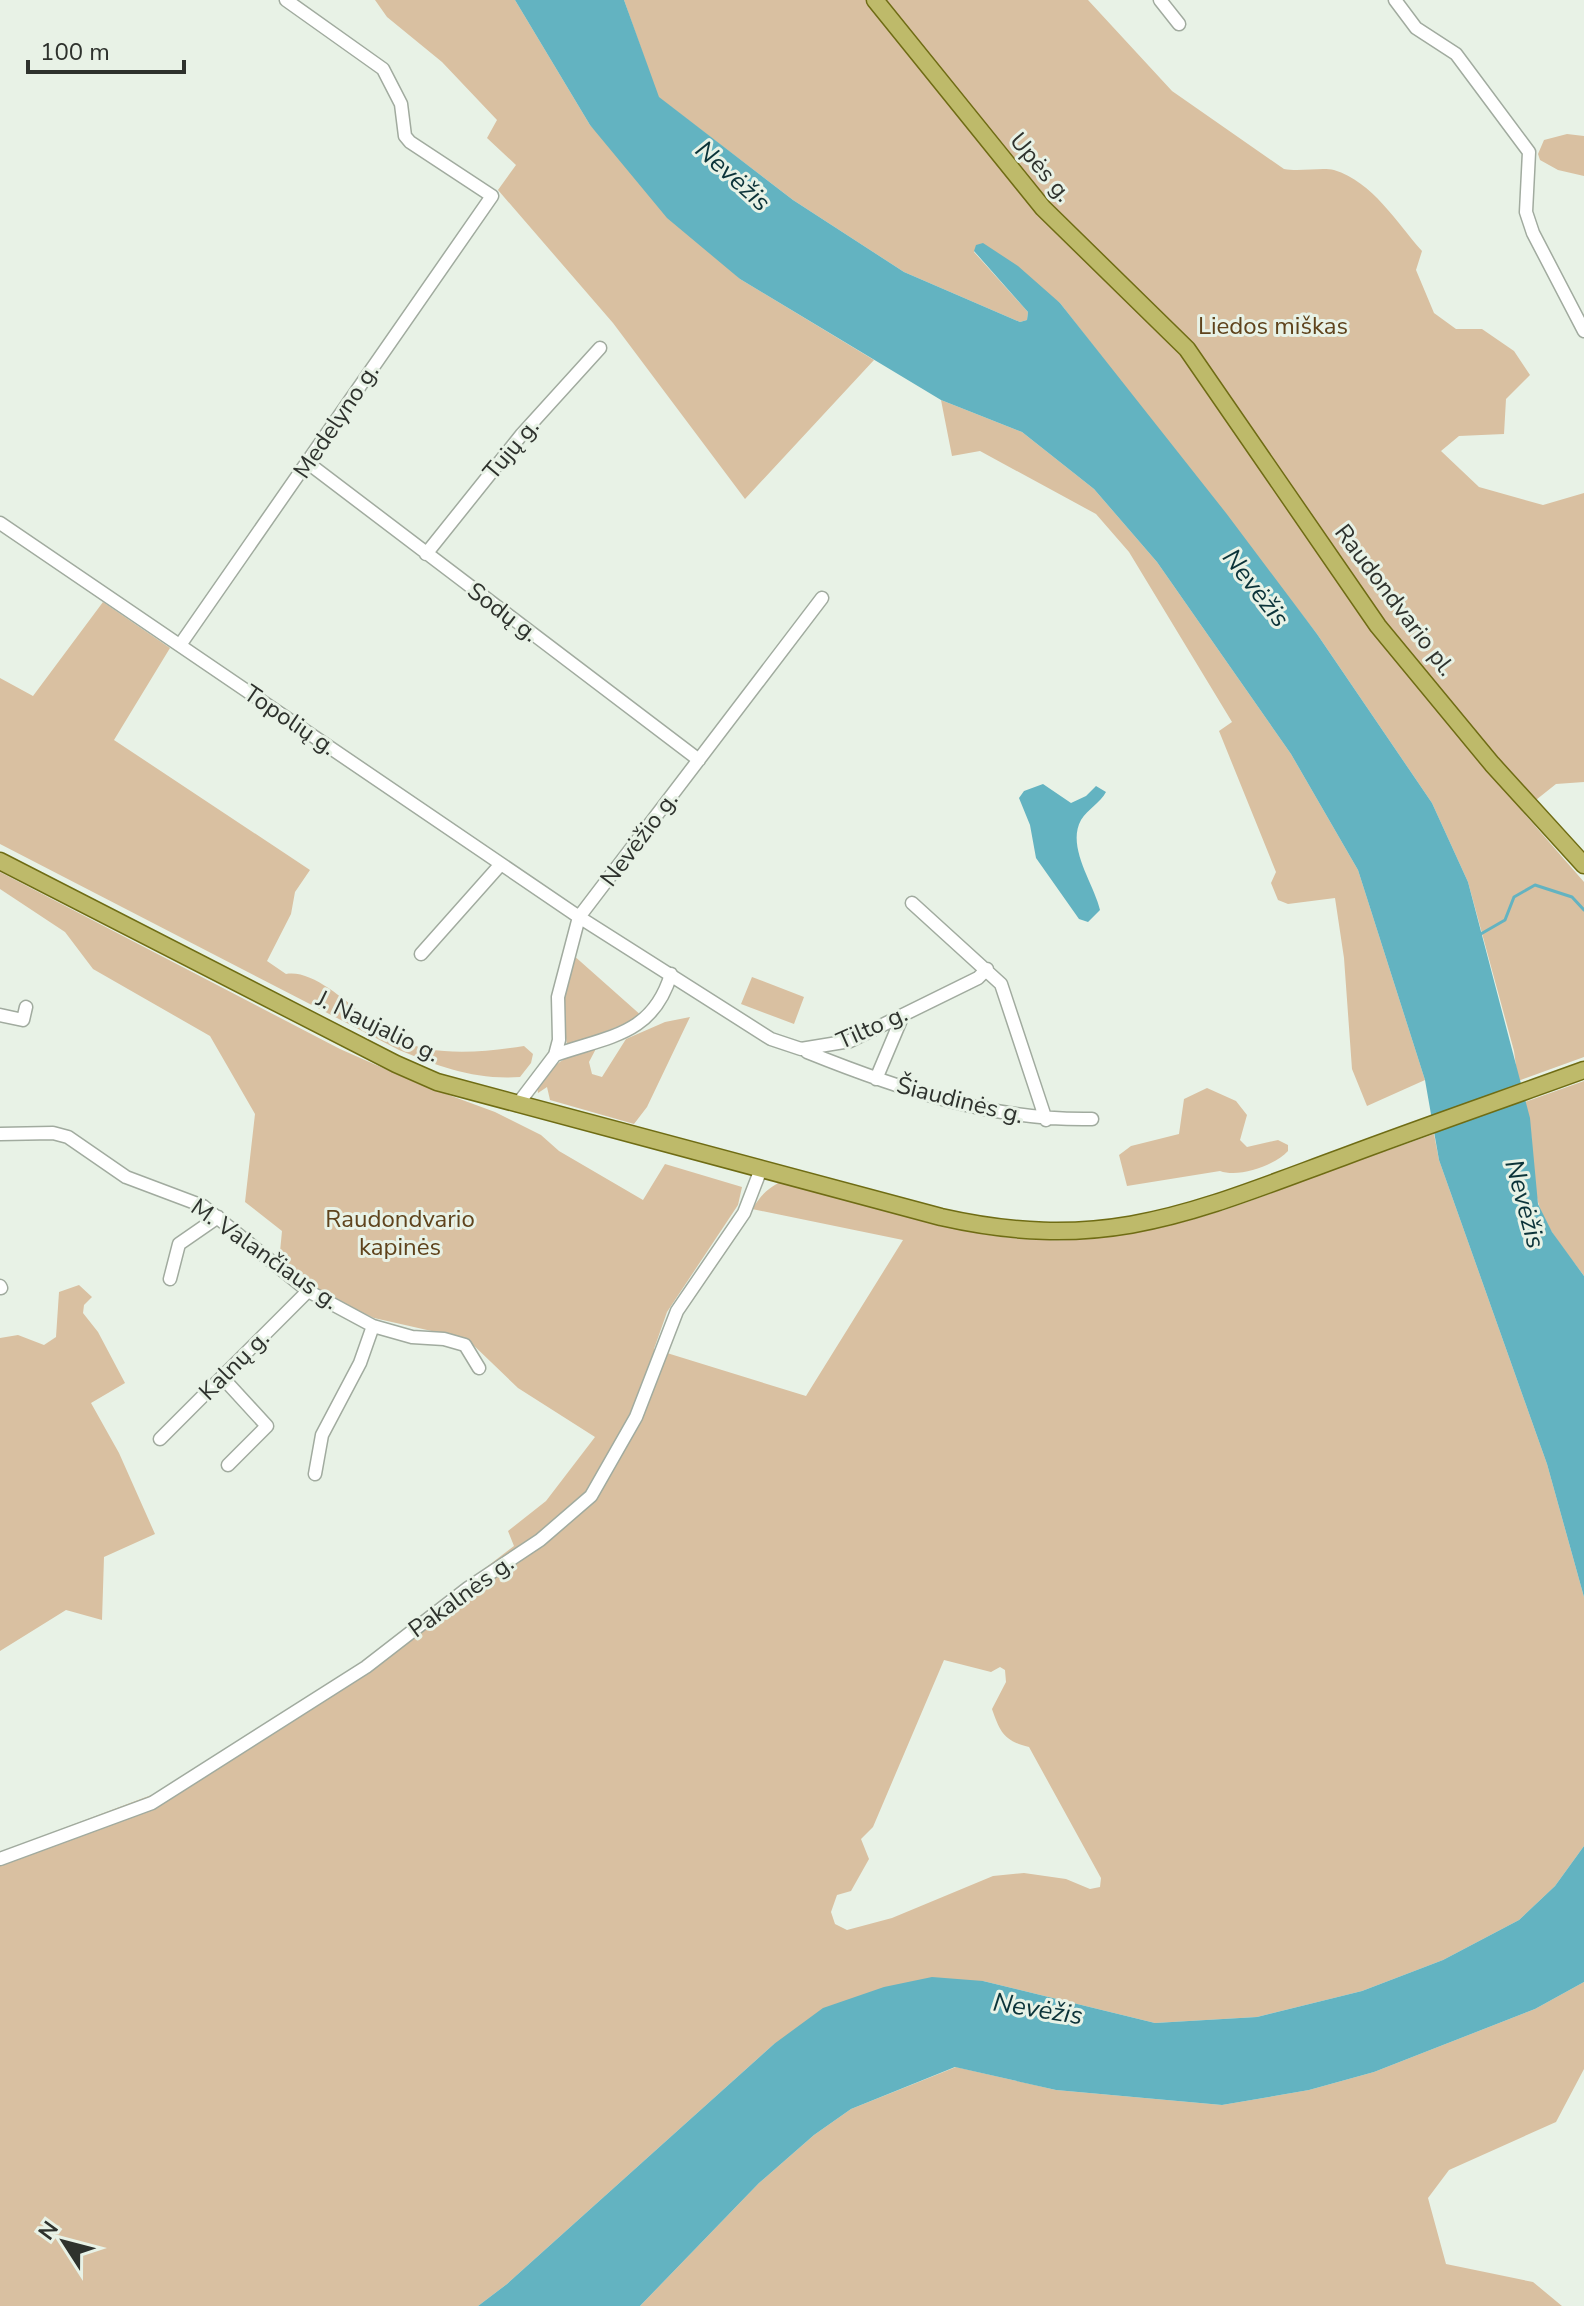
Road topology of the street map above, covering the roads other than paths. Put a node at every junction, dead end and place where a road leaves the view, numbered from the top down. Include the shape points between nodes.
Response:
1 (286, 0) edge
2 (875, 0) edge
3 (1160, 0) edge
4 (1395, 0) edge
5 (1179, 24) dead end
6 (1584, 331) edge
7 (600, 348) dead end
8 (1187, 349) joint
9 (308, 463) junction
10 (0, 523) edge
11 (426, 554) junction
12 (822, 598) dead end
13 (180, 645) junction
14 (699, 760) junction
15 (0, 861) edge
16 (501, 864) junction
17 (1584, 865) edge
18 (912, 903) dead end
19 (579, 917) junction
20 (421, 954) dead end
21 (987, 969) junction
22 (671, 974) junction
23 (26, 1007) dead end
24 (0, 1015) edge
25 (903, 1015) junction
26 (801, 1049) junction
27 (555, 1055) junction
28 (1577, 1073) edge
29 (876, 1079) junction
30 (517, 1105) junction
31 (1092, 1119) dead end
32 (1046, 1120) junction
33 (0, 1134) edge
34 (761, 1169) junction
35 (218, 1217) junction
36 (170, 1279) dead end
37 (308, 1291) junction
38 (373, 1326) junction
39 (479, 1368) dead end
40 (222, 1377) junction
41 (160, 1439) dead end
42 (228, 1465) dead end
43 (315, 1474) dead end
44 (0, 1859) edge

1 - 9 street, Medelyno g. via 377,62 401,104 410,142 492,196
2 - 8 main road, Upės g. via 1043,208
3 - 5 street
4 - 6 street via 1416,28 1456,54 1529,152 1526,212
7 - 11 street, Tujų g. via 522,434
8 - 17 main road, Raudondvario pl. via 1378,626
9 - 11 street, Sodų g.
9 - 13 street, Medelyno g.
10 - 13 street, Topolių g.
11 - 14 street, Sodų g.
12 - 14 street, Nevėžio g.
13 - 16 street, Topolių g.
14 - 19 street, Nevėžio g.
15 - 30 main road, J. Naujalio g. via 407,1070
16 - 19 street, Topolių g.
16 - 20 street
18 - 21 street
19 - 22 street
19 - 27 street, Nevėžio g. via 561,980
21 - 25 street, Tilto g.
21 - 32 street via 1001,984
22 - 26 street via 771,1039
22 - 27 street via 661,1002 646,1021
23 - 24 street via 23,1020
25 - 26 street, Tilto g. via 850,1041
25 - 29 street, Šiaudinės g.
26 - 29 street, Šiaudinės g.
27 - 30 street
28 - 34 main road, J. Naujalio g. via 1186,1214 1132,1226 1070,1232 972,1224
29 - 32 street, Šiaudinės g. via 985,1110
30 - 34 main road, J. Naujalio g.
31 - 32 street, Šiaudinės g.
33 - 35 street, M. Valančiaus g. via 68,1137 126,1177 190,1199
34 - 44 street, Pakalnės g. via 744,1213 677,1311 636,1417 591,1496 540,1540 366,1667 152,1803
35 - 36 street via 179,1244
35 - 37 street, M. Valančiaus g.
37 - 38 street, M. Valančiaus g.
37 - 40 street, Kalnų g.
38 - 39 street, M. Valančiaus g. via 465,1345
38 - 43 street via 322,1435
40 - 41 street, Kalnų g.
40 - 42 street via 267,1426

